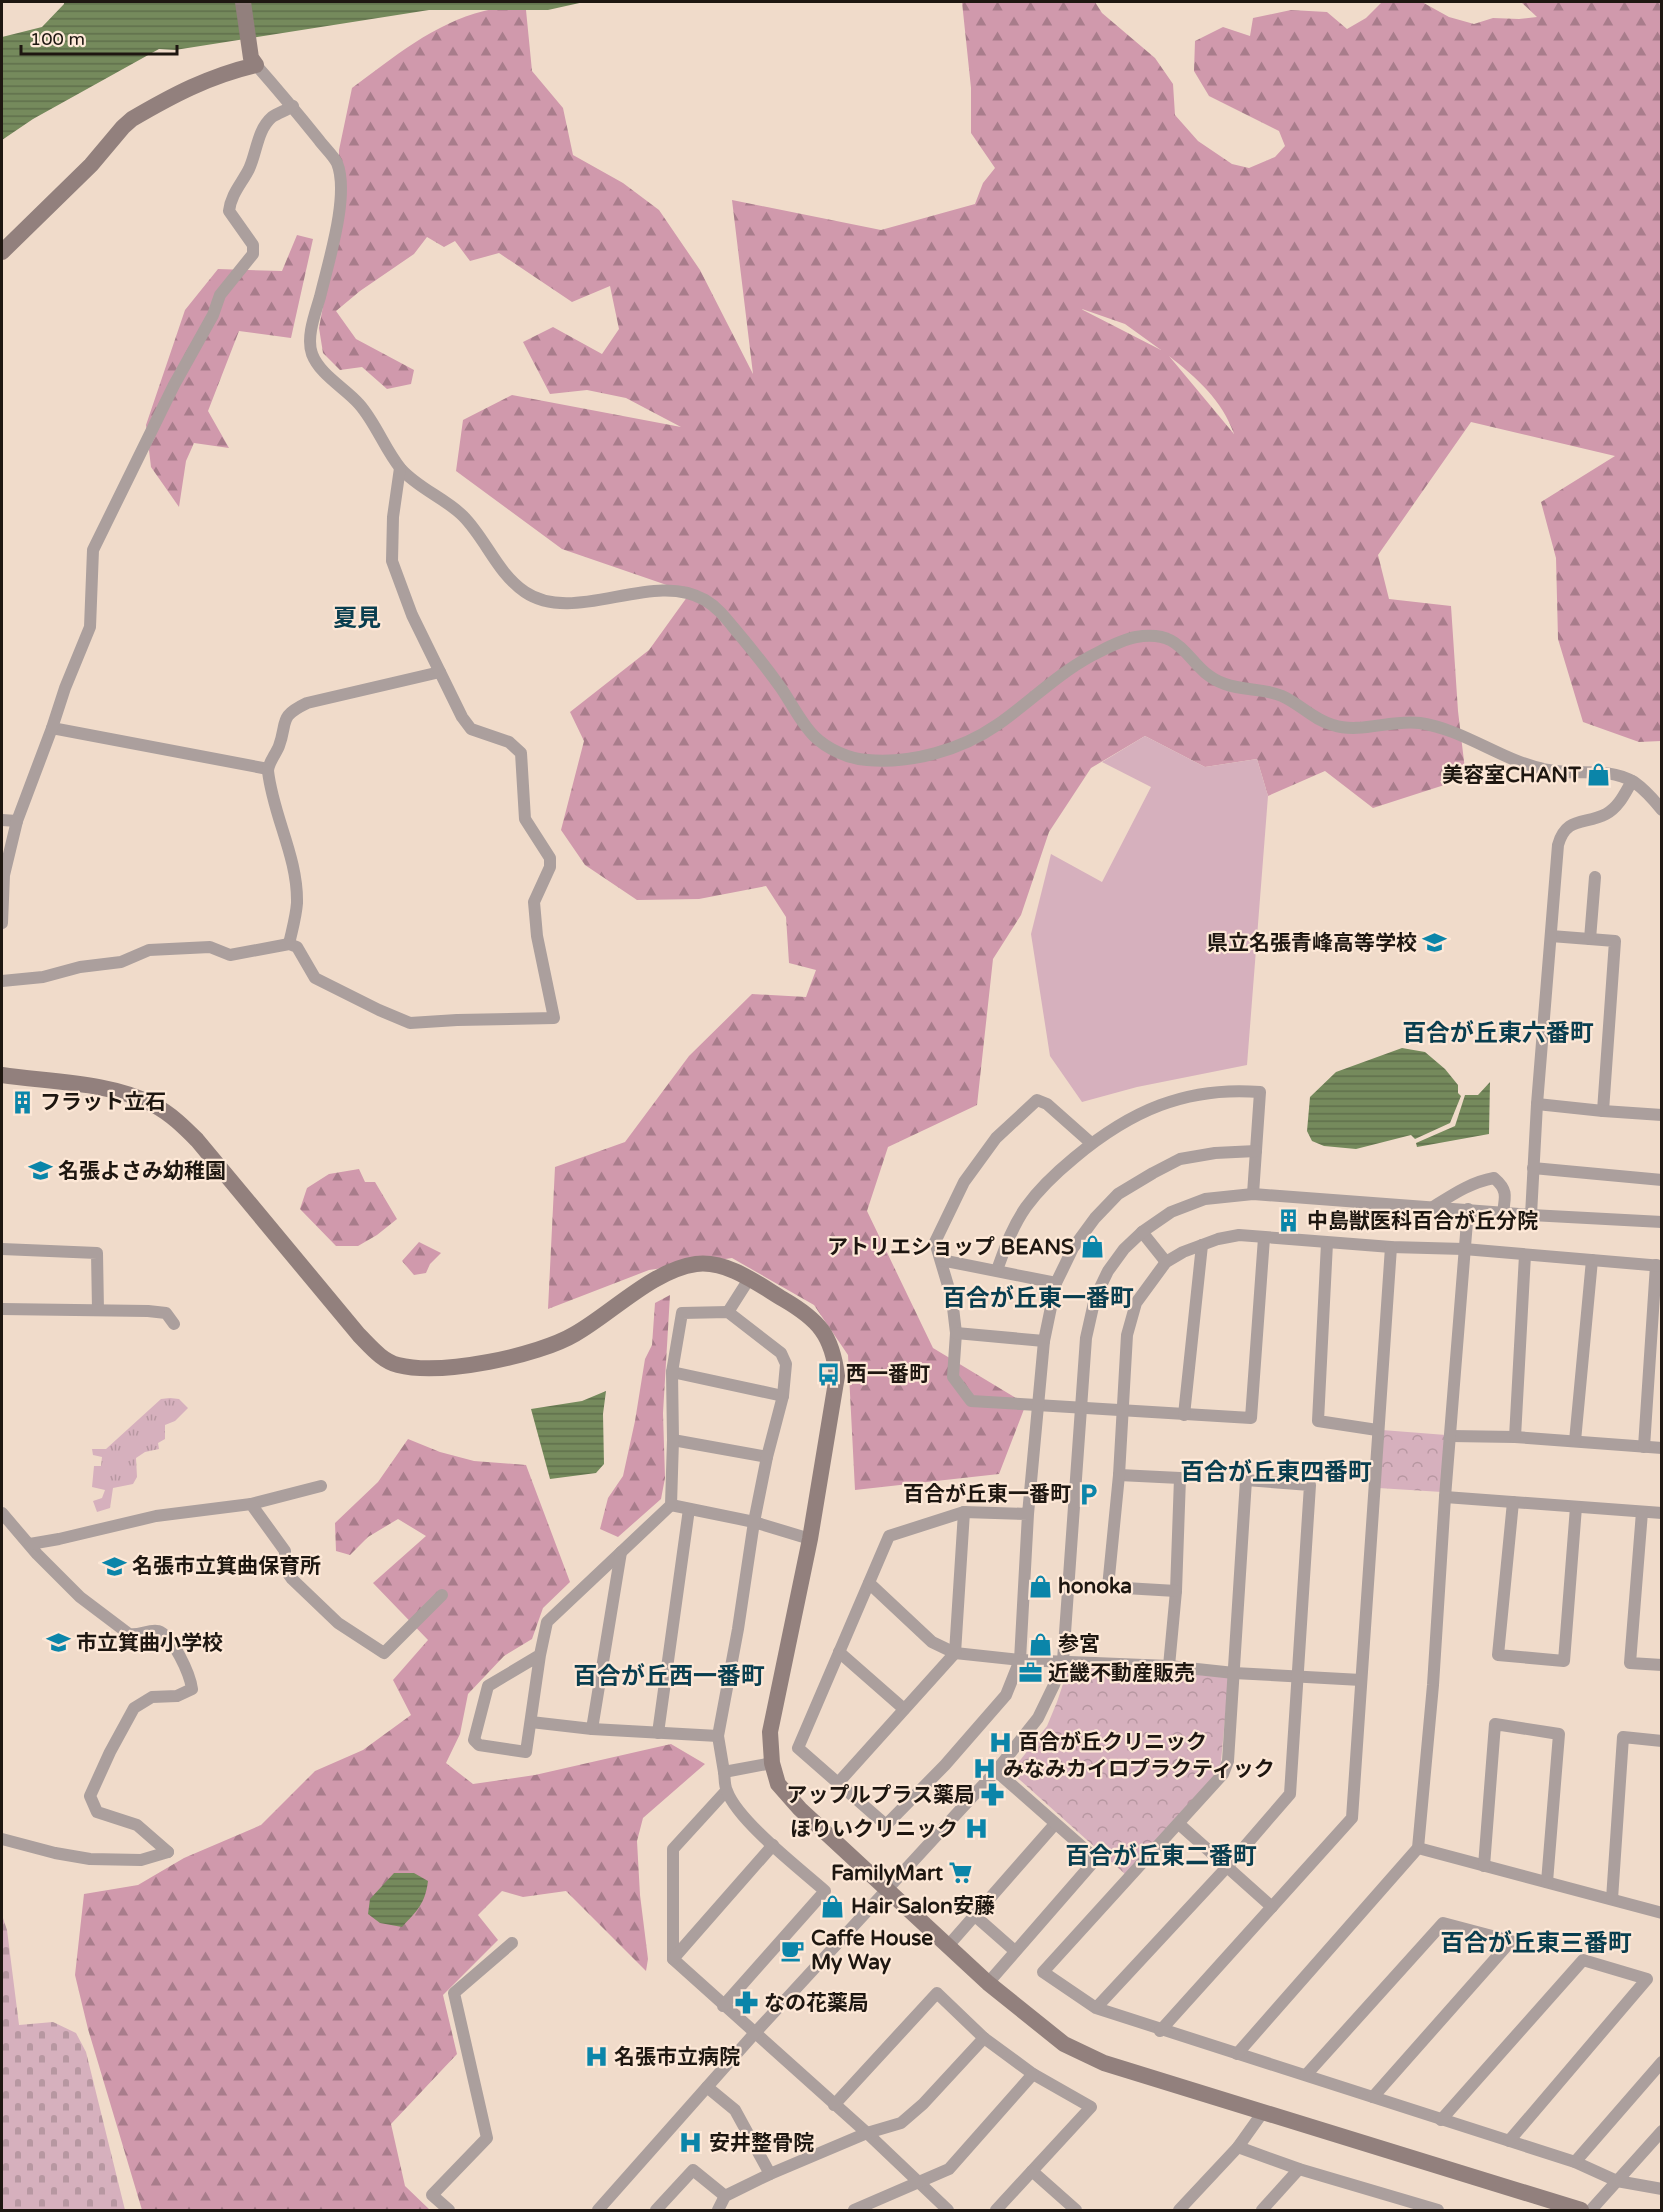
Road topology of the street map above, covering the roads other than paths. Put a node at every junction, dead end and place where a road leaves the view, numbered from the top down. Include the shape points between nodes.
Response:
1 (243, 2) edge
2 (253, 62) junction
3 (293, 106) junction
4 (2, 252) edge
5 (400, 468) junction
6 (440, 672) junction
7 (52, 728) junction
8 (268, 769) junction
9 (1632, 781) junction
10 (1662, 810) edge
11 (2, 820) edge
12 (17, 821) junction
13 (1595, 877) dead end
14 (2, 922) edge
15 (1551, 936) junction
16 (1590, 939) junction
17 (289, 944) junction
18 (2, 981) edge
19 (2, 1075) edge
20 (1537, 1104) junction
21 (1603, 1111) junction
22 (1662, 1115) edge
23 (1092, 1143) junction
24 (1256, 1151) junction
25 (1533, 1168) junction
26 (1662, 1180) edge
27 (1253, 1194) junction
28 (1433, 1207) junction
29 (1468, 1209) junction
30 (1503, 1212) junction
31 (1531, 1215) junction
32 (1662, 1222) edge
33 (1142, 1232) junction
34 (1264, 1238) junction
35 (1327, 1243) junction
36 (1202, 1245) junction
37 (1391, 1247) junction
38 (2, 1249) edge
39 (1464, 1249) junction
40 (1525, 1255) junction
41 (941, 1260) junction
42 (1592, 1260) junction
43 (1166, 1262) junction
44 (1659, 1266) edge
45 (997, 1270) junction
46 (749, 1279) junction
47 (1056, 1283) junction
48 (2, 1309) edge
49 (98, 1310) junction
50 (728, 1312) junction
51 (174, 1324) dead end
52 (956, 1333) junction
53 (1044, 1341) junction
54 (672, 1372) junction
55 (783, 1396) junction
56 (1040, 1405) junction
57 (1082, 1408) junction
58 (1124, 1410) junction
59 (1184, 1414) junction
60 (1377, 1430) junction
61 (1451, 1436) junction
62 (1515, 1437) junction
63 (673, 1440) junction
64 (1575, 1441) junction
65 (1644, 1447) junction
66 (1662, 1448) edge
67 (767, 1457) junction
68 (1119, 1474) junction
69 (321, 1486) dead end
70 (1445, 1497) junction
71 (1513, 1502) junction
72 (251, 1504) junction
73 (671, 1504) junction
74 (1576, 1507) junction
75 (689, 1509) junction
76 (964, 1512) junction
77 (1642, 1512) junction
78 (2, 1513) edge
79 (1662, 1513) edge
80 (1028, 1514) junction
81 (754, 1522) junction
82 (810, 1539) junction
83 (30, 1544) junction
84 (621, 1552) junction
85 (869, 1583) junction
86 (1176, 1591) junction
87 (442, 1595) dead end
88 (839, 1652) junction
89 (955, 1653) junction
90 (540, 1655) junction
91 (1020, 1660) junction
92 (1063, 1661) junction
93 (1662, 1665) edge
94 (1169, 1666) junction
95 (1234, 1674) junction
96 (1298, 1678) junction
97 (1360, 1680) junction
98 (904, 1709) junction
99 (531, 1722) junction
100 (592, 1729) junction
101 (658, 1733) junction
102 (718, 1736) junction
103 (1662, 1741) edge
104 (772, 1763) junction
105 (996, 1771) junction
106 (724, 1772) junction
107 (838, 1782) junction
108 (726, 1791) junction
109 (1055, 1824) junction
110 (1179, 1824) junction
111 (2, 1839) edge
112 (773, 1845) junction
113 (1418, 1848) junction
114 (1484, 1866) junction
115 (1227, 1867) junction
116 (1547, 1882) junction
117 (887, 1889) junction
118 (1612, 1899) junction
119 (1272, 1907) junction
120 (1662, 1913) edge
121 (974, 1915) junction
122 (512, 1943) dead end
123 (947, 1947) junction
124 (1015, 1951) junction
125 (673, 1959) junction
126 (988, 1983) junction
127 (723, 2006) junction
128 (1096, 2008) junction
129 (1160, 2031) junction
130 (754, 2034) junction
131 (984, 2038) junction
132 (1237, 2054) junction
133 (1662, 2062) edge
134 (1032, 2074) junction
135 (1306, 2076) junction
136 (707, 2087) junction
137 (1373, 2097) junction
138 (834, 2104) junction
139 (1263, 2112) junction
140 (1442, 2120) junction
141 (1662, 2131) edge
142 (867, 2133) junction
143 (1509, 2141) junction
144 (1238, 2147) junction
145 (1575, 2162) junction
146 (1299, 2169) junction
147 (1032, 2170) junction
148 (770, 2174) junction
149 (1617, 2181) junction
150 (918, 2182) junction
151 (1662, 2189) edge
152 (724, 2196) junction
153 (449, 2211) edge
154 (598, 2211) edge
155 (656, 2211) edge
156 (718, 2211) edge
157 (854, 2211) edge
158 (948, 2211) edge
159 (996, 2211) edge
160 (1076, 2211) edge
161 (1179, 2211) edge
162 (1262, 2211) edge
163 (1438, 2211) edge
164 (1581, 2211) edge
165 (1591, 2211) edge

1 - 2 street
2 - 3 street
2 - 4 street via 206,79 132,119
3 - 5 street via 336,162 340,183 338,224 310,331 312,353 325,372 368,415
3 - 7 street via 272,117 266,125 250,167 230,202 229,211 253,245 253,254 220,295 93,550 90,627
5 - 6 street via 392,561 412,615
5 - 9 street via 466,519 508,576 534,597 567,603 678,590 704,599 719,609 762,661 812,734 826,746 864,760 901,760 970,741 1085,660 1127,639 1151,634 1167,637 1182,647 1209,676 1226,685 1284,697 1335,726 1418,723 1451,731 1532,767 1554,772 1602,771
6 - 8 street via 307,703 293,710 284,723
6 - 17 street via 471,729 509,742 521,753 525,819 550,858 550,867 534,902 554,1018 410,1023 315,978 297,947
7 - 8 street
7 - 12 street
8 - 17 street via 294,875 297,901
9 - 10 street
9 - 15 street via 1619,803 1606,814 1573,824 1562,833
11 - 12 street
12 - 14 street via 4,875
13 - 16 street
15 - 16 street
15 - 20 street
16 - 21 street via 1616,941
17 - 18 street via 230,955 210,946 149,950 121,962
19 - 46 street via 119,1091 171,1116 197,1140 359,1335 397,1365 454,1367 537,1351 574,1335 674,1270 697,1264 723,1266
20 - 21 street
20 - 25 street
21 - 22 street
23 - 24 street via 1118,1124 1160,1104 1205,1092 1233,1090 1260,1092
23 - 41 street via 1047,1104 1037,1100 996,1138 964,1182 935,1242
23 - 45 street via 1056,1173 1026,1206 1008,1238
24 - 27 street
24 - 47 street via 1180,1159 1118,1194 1073,1248
25 - 26 street
25 - 31 street
27 - 28 street
27 - 33 street via 1204,1198 1171,1212
28 - 29 street
28 - 30 street via 1468,1186 1494,1178 1503,1186 1506,1197
29 - 30 street
29 - 39 street
30 - 31 street
31 - 32 street
33 - 43 street
33 - 57 street via 1108,1271 1095,1298 1086,1338
34 - 35 street
34 - 36 street via 1239,1235
34 - 59 street via 1251,1418
35 - 37 street
35 - 60 street via 1318,1421
36 - 43 street
36 - 59 street
37 - 39 street
37 - 60 street
38 - 49 street via 97,1253
39 - 40 street
39 - 61 street
40 - 42 street
40 - 62 street
41 - 45 street
41 - 52 street
42 - 44 street
42 - 64 street
43 - 58 street via 1136,1303 1130,1324
44 - 65 street
45 - 47 street
46 - 50 street
46 - 82 street via 799,1308 822,1328 834,1351 837,1376
47 - 53 street
48 - 49 street
49 - 51 street via 166,1313
50 - 54 street via 682,1313
50 - 55 street via 781,1353 786,1364
52 - 53 street
52 - 56 street via 953,1377 971,1401
53 - 56 street
54 - 55 street
54 - 63 street
55 - 67 street
56 - 57 street
56 - 80 street
57 - 58 street
57 - 92 street
58 - 59 street
58 - 68 street
60 - 97 street
61 - 62 street
61 - 70 street
62 - 64 street
63 - 67 street
63 - 73 street
64 - 65 street
65 - 66 street
67 - 81 street
68 - 86 street via 1180,1479
68 - 86 street via 1108,1587
69 - 72 street
70 - 71 street
70 - 113 street
71 - 74 street
71 - 74 street via 1498,1655 1564,1661
72 - 83 street via 156,1516
72 - 87 street via 285,1551 285,1569 292,1579 338,1623 384,1653
73 - 75 street
73 - 84 street
74 - 77 street
75 - 81 street
75 - 101 street
76 - 80 street
76 - 85 street via 889,1536
76 - 89 street
77 - 79 street
77 - 93 street via 1629,1663
78 - 83 street
80 - 91 street
81 - 82 street
81 - 102 street
82 - 104 street via 770,1732
83 - 111 street via 80,1597 129,1634 156,1630 168,1638 191,1679 192,1689 177,1696 152,1697 134,1708 90,1796 97,1812 138,1825 168,1852 141,1860 90,1859
84 - 90 street via 547,1622
84 - 100 street
85 - 88 street
85 - 89 street via 932,1642
86 - 94 street
88 - 98 street
88 - 107 street via 798,1749
89 - 91 street
89 - 98 street
90 - 99 street
90 - 99 street via 488,1686 474,1740 479,1745 526,1752
91 - 92 street
91 - 107 street via 1006,1695 887,1826
92 - 94 street
92 - 105 street via 1038,1718
94 - 95 street
95 - 96 street
95 - 96 street via 1246,1480 1310,1485
95 - 110 street via 1228,1761 1223,1774
96 - 97 street
96 - 115 street via 1290,1794
97 - 119 street via 1352,1818
98 - 107 street
99 - 100 street
100 - 101 street
101 - 102 street
102 - 106 street
103 - 118 street via 1623,1737
104 - 106 street
104 - 117 street via 778,1784 800,1809
105 - 109 street
105 - 117 street via 914,1855
106 - 108 street
108 - 112 street via 742,1814
108 - 125 street via 673,1849
109 - 121 street
109 - 124 street via 1096,1859
110 - 115 street
110 - 128 street via 1043,1972
112 - 125 street
112 - 127 street via 825,1891
113 - 114 street
113 - 132 street
114 - 116 street
114 - 116 street via 1495,1724 1559,1734
115 - 119 street
115 - 128 street
116 - 118 street
117 - 123 street
117 - 130 street
118 - 120 street
119 - 129 street
121 - 123 street
121 - 124 street
122 - 153 street via 454,1993 487,2138 432,2195
123 - 126 street
124 - 126 street
125 - 127 street
126 - 139 street via 1064,2044 1104,2063
127 - 130 street
128 - 129 street
129 - 132 street
130 - 136 street
130 - 138 street
131 - 134 street
131 - 138 street via 937,1993
131 - 142 street via 901,2123
132 - 135 street
133 - 145 street
134 - 147 street via 1090,2107
134 - 150 street via 950,2169
135 - 137 street
135 - 137 street via 1443,1923 1511,1941
136 - 148 street via 735,2110
136 - 154 street
137 - 140 street
138 - 142 street
139 - 144 street
139 - 164 street
140 - 143 street
140 - 143 street via 1582,1960 1647,1979
141 - 149 street
142 - 148 street
142 - 150 street
143 - 145 street
144 - 146 street
144 - 161 street
145 - 149 street
146 - 162 street
146 - 163 street
147 - 159 street
147 - 160 street
148 - 152 street
149 - 151 street
149 - 165 street
150 - 157 street
150 - 158 street
152 - 155 street via 693,2170
152 - 156 street

